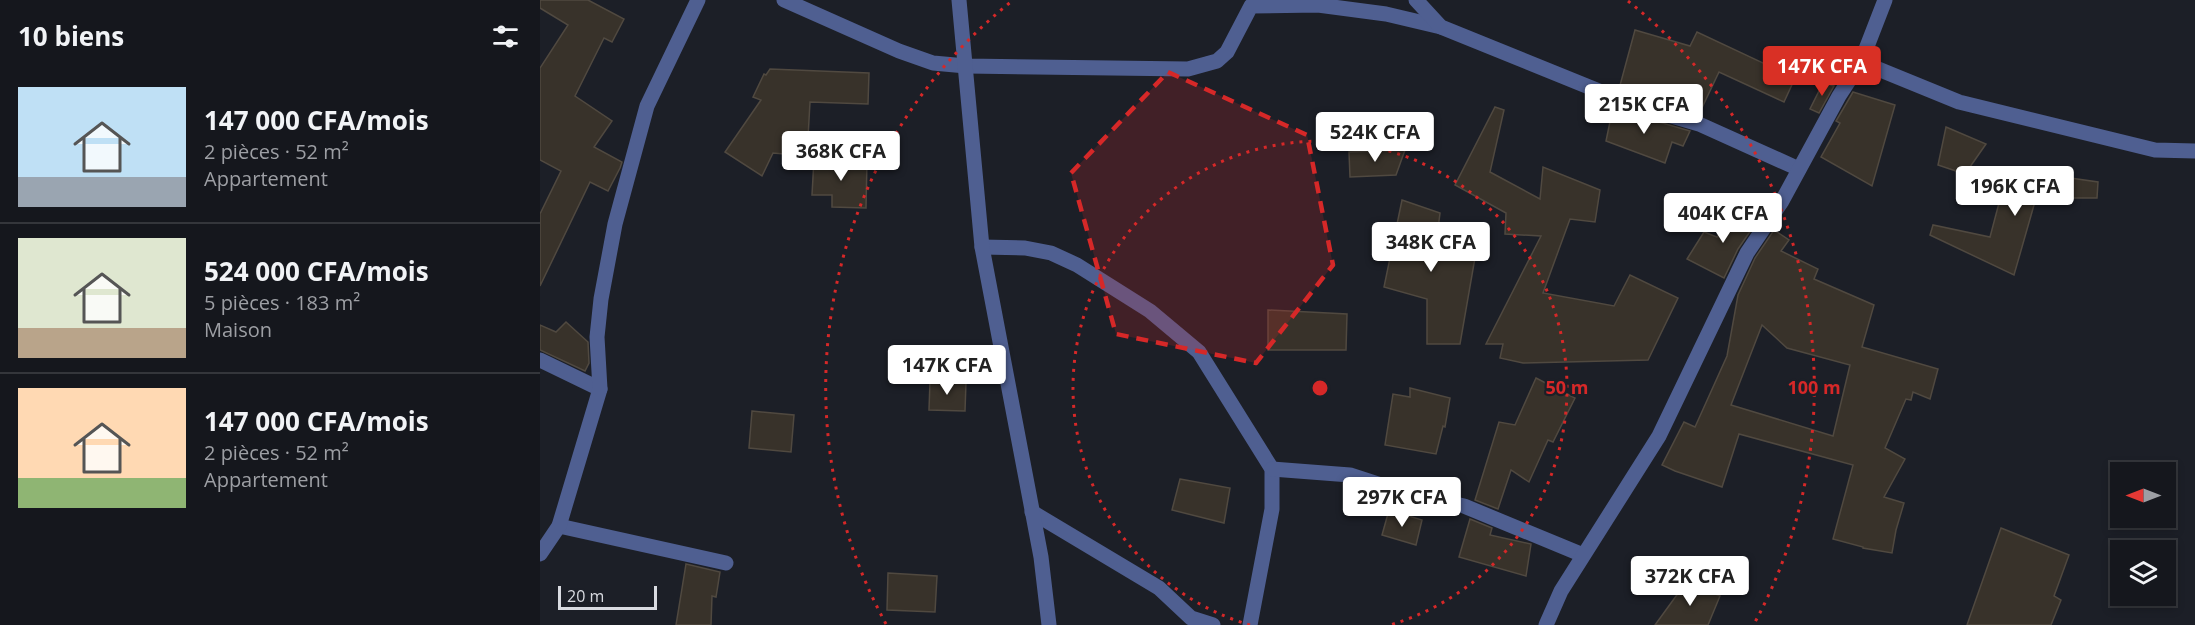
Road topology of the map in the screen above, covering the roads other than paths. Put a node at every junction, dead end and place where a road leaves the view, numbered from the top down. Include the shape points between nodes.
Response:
1 (698, 0) edge
2 (784, 0) edge
3 (959, 0) edge
4 (1416, 0) edge
5 (1885, 0) edge
6 (1441, 27) junction
7 (1861, 62) junction
8 (966, 66) junction
9 (2195, 151) edge
10 (1798, 169) junction
11 (982, 247) junction
12 (540, 360) edge
13 (600, 389) junction
14 (1272, 469) junction
15 (1032, 512) junction
16 (559, 526) junction
17 (540, 554) edge
18 (1583, 555) junction
19 (726, 563) dead end
20 (1194, 621) edge
21 (1049, 625) edge
22 (1213, 625) edge
23 (1250, 625) edge
24 (1546, 625) edge

1 - 13 street via 647,106 627,175 601,299 597,337
2 - 8 street via 899,51 933,63
3 - 8 street
4 - 6 street
5 - 7 street
6 - 8 street via 1386,14 1318,5 1251,6 1227,52 1217,61 1188,69
6 - 10 street via 1631,104 1699,124
7 - 9 street via 1959,102 2155,150
7 - 10 street
8 - 11 street
10 - 18 street via 1747,253 1659,436
11 - 14 street via 1051,253 1150,310 1199,352
11 - 15 street
12 - 13 street
13 - 16 street
14 - 18 street via 1350,475 1464,506
14 - 23 street via 1272,509
15 - 20 street via 1159,588
15 - 21 street
16 - 17 street
16 - 19 street
18 - 24 street via 1560,591
20 - 22 street

